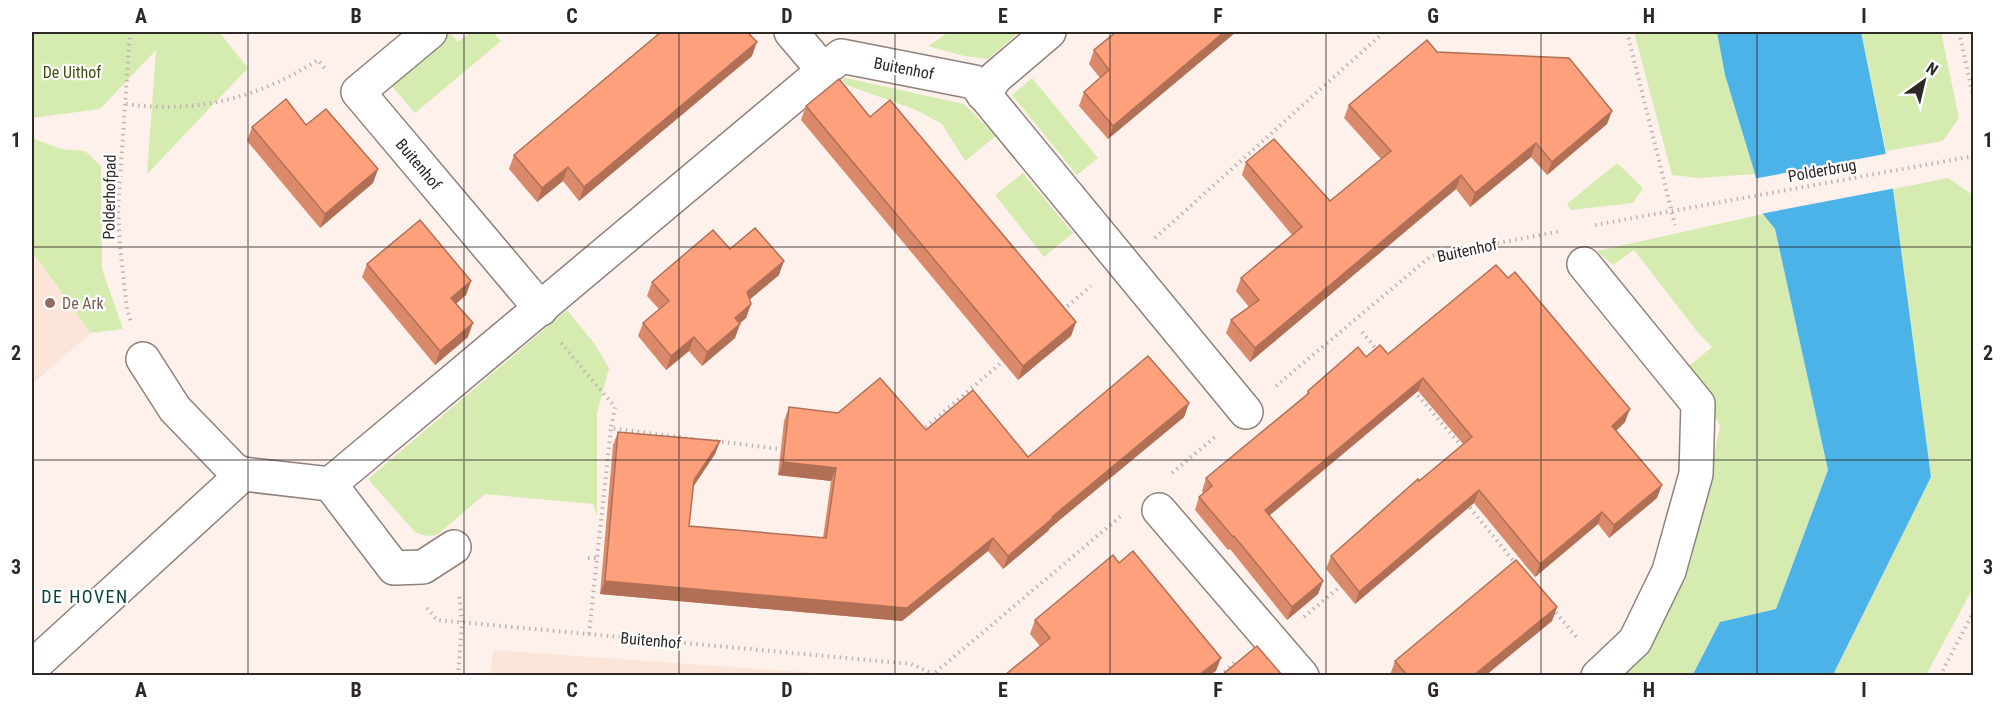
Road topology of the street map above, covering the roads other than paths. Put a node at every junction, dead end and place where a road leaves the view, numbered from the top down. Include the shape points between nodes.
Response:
1 (430, 32) edge
2 (791, 32) edge
3 (1049, 32) edge
4 (824, 71) junction
5 (983, 94) junction
6 (1584, 264) dead end
7 (541, 309) junction
8 (143, 359) road end
9 (1246, 412) road end
10 (243, 474) junction
11 (330, 484) junction
12 (1151, 499) road end
13 (454, 547) road end
14 (32, 667) edge
15 (1601, 673) edge
16 (1302, 675) edge

1 - 7 street, Buitenhof via 358,92
2 - 4 street
3 - 5 street via 996,77
4 - 5 street, Buitenhof via 841,56 974,82
4 - 7 street, Buitenhof
5 - 9 street, Buitenhof
6 - 15 street via 1698,404 1696,474 1669,571 1635,641
7 - 11 street, Buitenhof
8 - 10 street via 175,409 234,470
10 - 11 street
10 - 14 street
11 - 13 street via 394,568 423,567
12 - 16 street

